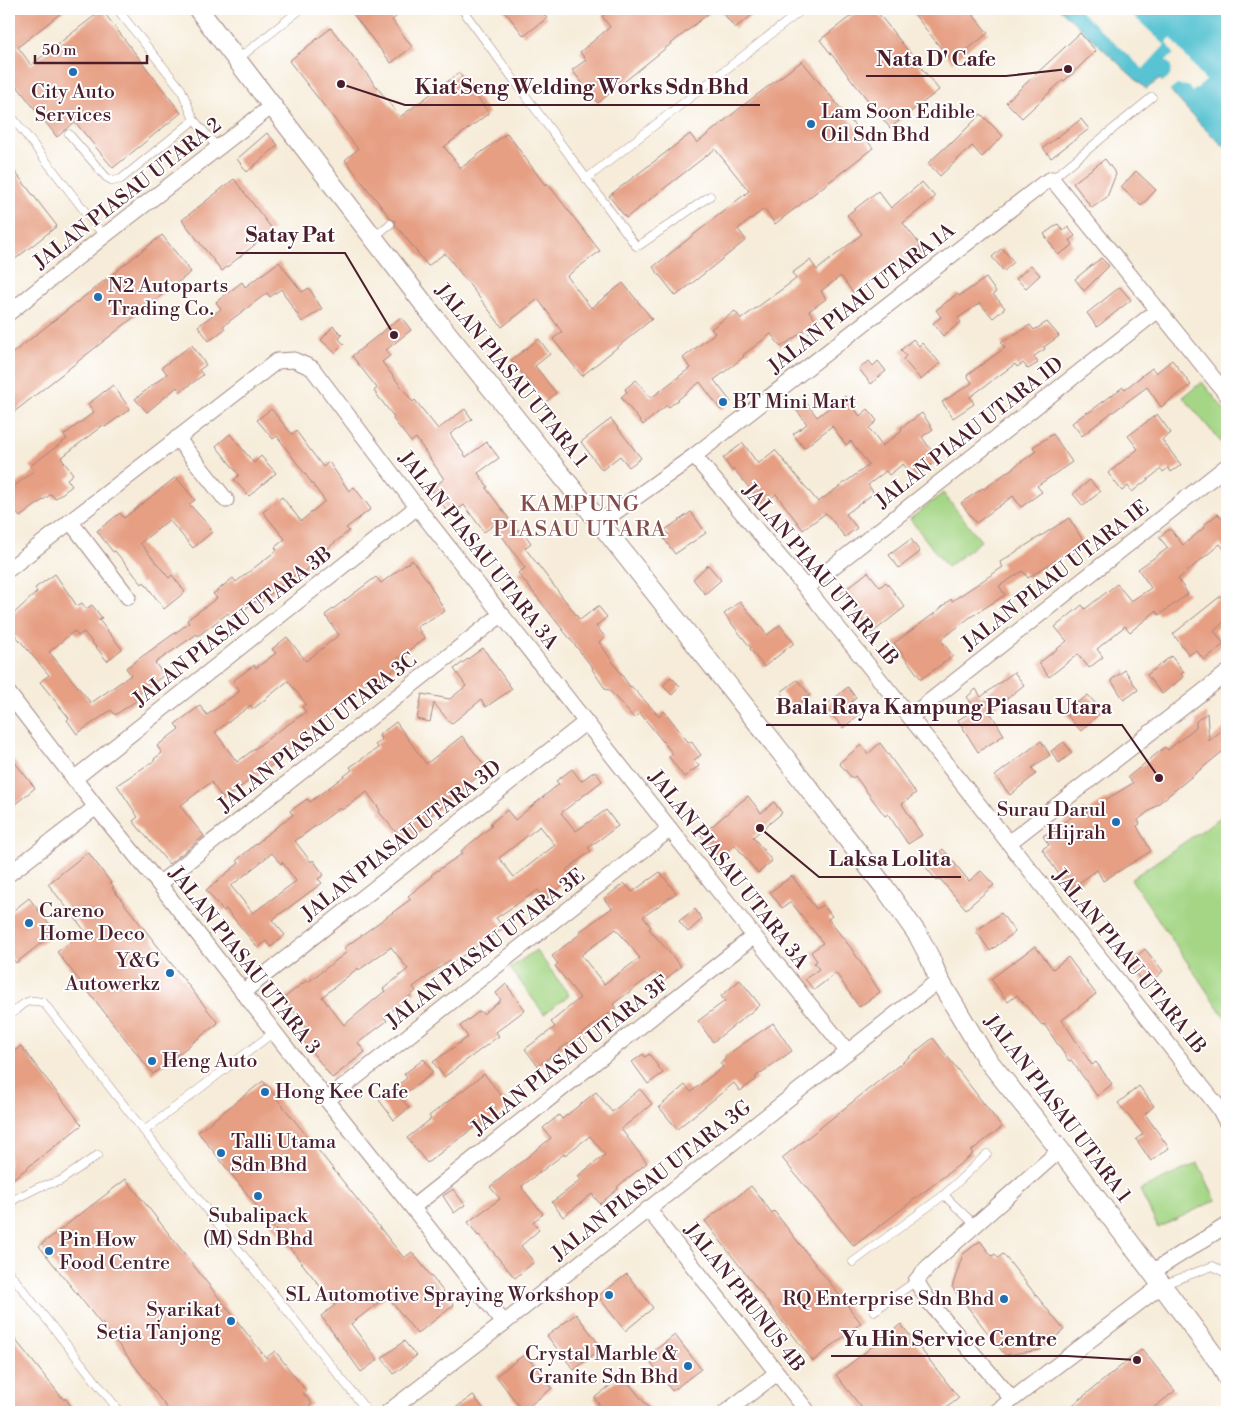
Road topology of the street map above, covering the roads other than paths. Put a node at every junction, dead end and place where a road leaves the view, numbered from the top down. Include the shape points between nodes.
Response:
1 (116, 9) edge
2 (198, 9) edge
3 (301, 9) edge
4 (462, 9) edge
5 (803, 9) edge
6 (238, 59) junction
7 (1152, 97) dead end
8 (272, 106) junction
9 (9, 113) edge
10 (194, 120) junction
11 (70, 134) dead end
12 (218, 148) junction
13 (586, 178) junction
14 (1052, 179) junction
15 (710, 196) dead end
16 (390, 224) dead end
17 (104, 236) junction
18 (373, 238) junction
19 (1158, 310) junction
20 (9, 313) edge
21 (1227, 394) edge
22 (177, 438) junction
23 (694, 456) junction
24 (1227, 466) edge
25 (226, 500) dead end
26 (417, 507) junction
27 (70, 521) junction
28 (600, 523) junction
29 (9, 569) edge
30 (806, 588) junction
31 (128, 597) dead end
32 (502, 614) junction
33 (1227, 673) edge
34 (9, 694) edge
35 (910, 716) junction
36 (586, 722) junction
37 (74, 779) junction
38 (96, 807) junction
39 (670, 829) junction
40 (1010, 842) junction
41 (9, 874) edge
42 (159, 884) junction
43 (754, 936) junction
44 (939, 980) junction
45 (243, 992) junction
46 (9, 1016) edge
47 (274, 1032) junction
48 (848, 1052) junction
49 (327, 1100) junction
50 (1223, 1104) edge
51 (1227, 1123) edge
52 (144, 1132) junction
53 (1060, 1150) junction
54 (987, 1154) dead end
55 (98, 1155) dead end
56 (944, 1195) junction
57 (9, 1205) edge
58 (413, 1207) junction
59 (648, 1209) junction
60 (975, 1225) junction
61 (1227, 1225) edge
62 (853, 1262) dead end
63 (9, 1272) edge
64 (1227, 1274) edge
65 (1157, 1278) junction
66 (916, 1281) junction
67 (874, 1311) dead end
68 (504, 1322) junction
69 (777, 1373) junction
70 (1227, 1377) edge
71 (1012, 1399) junction
72 (120, 1412) edge
73 (368, 1412) edge
74 (388, 1412) edge
75 (726, 1412) edge
76 (808, 1412) edge
77 (996, 1412) edge

1 - 10 lane via 181,89
2 - 6 street, JALAN PIASAU UTARA 1
3 - 6 lane
4 - 13 lane
5 - 13 lane
6 - 8 street, JALAN PIASAU UTARA 1
7 - 14 lane
8 - 12 street, JALAN PIASAU UTARA 2
8 - 18 street, JALAN PIASAU UTARA 1
9 - 17 lane
10 - 11 lane via 121,179 113,181
10 - 12 lane
12 - 17 street, JALAN PIASAU UTARA 2
13 - 15 lane via 636,246
14 - 19 street
14 - 23 street, JALAN PIAAU UTARA 1A
16 - 18 lane
17 - 20 street, JALAN PIASAU UTARA 2
18 - 28 street, JALAN PIASAU UTARA 1
19 - 21 street
19 - 30 street, JALAN PIAAU UTARA 1D
22 - 25 street
22 - 26 street, JALAN PIASAU UTARA 3A via 277,361 294,360 312,368
22 - 27 street, JALAN PIASAU UTARA 3A
23 - 28 street, JALAN PIAAU UTARA 1A
23 - 30 street, JALAN PIAAU UTARA 1B
24 - 35 street, JALAN PIAAU UTARA 1E
26 - 32 street, JALAN PIASAU UTARA 3A
26 - 37 street, JALAN PIASAU UTARA 3B
27 - 29 street, JALAN PIASAU UTARA 3A
27 - 31 street
28 - 44 street, JALAN PIASAU UTARA 1 via 885,888 918,935
30 - 35 street, JALAN PIAAU UTARA 1B
32 - 36 street, JALAN PIASAU UTARA 3A
32 - 42 street, JALAN PIASAU UTARA 3C
33 - 40 street
34 - 37 street, JALAN PIASAU UTARA 3
35 - 40 street, JALAN PIAAU UTARA 1B
36 - 39 street, JALAN PIASAU UTARA 3A
36 - 45 street, JALAN PIASAU UTARA 3D
37 - 38 street, JALAN PIASAU UTARA 3
38 - 41 street
38 - 42 street, JALAN PIASAU UTARA 3
39 - 43 street, JALAN PIASAU UTARA 3A
39 - 49 street, JALAN PIASAU UTARA 3E
40 - 50 street, JALAN PIAAU UTARA 1B
42 - 45 street, JALAN PIASAU UTARA 3
43 - 48 street, JALAN PIASAU UTARA 3A
43 - 58 street, JALAN PIASAU UTARA 3F
44 - 48 street, JALAN PIASAU UTARA 3G
44 - 53 street, JALAN PIASAU UTARA 1 via 986,1058
45 - 47 street, JALAN PIASAU UTARA 3
46 - 52 lane via 27,1002 36,1000 44,1003
47 - 49 street, JALAN PIASAU UTARA 3
47 - 52 lane
48 - 59 street, JALAN PIASAU UTARA 3G
49 - 58 street, JALAN PIASAU UTARA 3
50 - 51 street, JALAN PIAAU UTARA 1B
52 - 73 lane
53 - 60 street
53 - 65 street, JALAN PIASAU UTARA 1
54 - 56 lane
55 - 57 lane via 60,1181 38,1187
56 - 60 lane
56 - 62 lane
58 - 68 street, JALAN PIASAU UTARA 3
59 - 68 street, JALAN PIASAU UTARA 3G
59 - 69 street, JALAN PRUNUS 4B
60 - 66 street
61 - 65 street
63 - 72 lane
64 - 65 lane via 1213,1266
65 - 70 street, JALAN PIASAU UTARA 1
65 - 71 street
66 - 67 lane
66 - 71 street via 930,1303
68 - 74 street, JALAN PIASAU UTARA 3G
69 - 75 street
69 - 76 street, JALAN PRUNUS 4B
71 - 77 street

